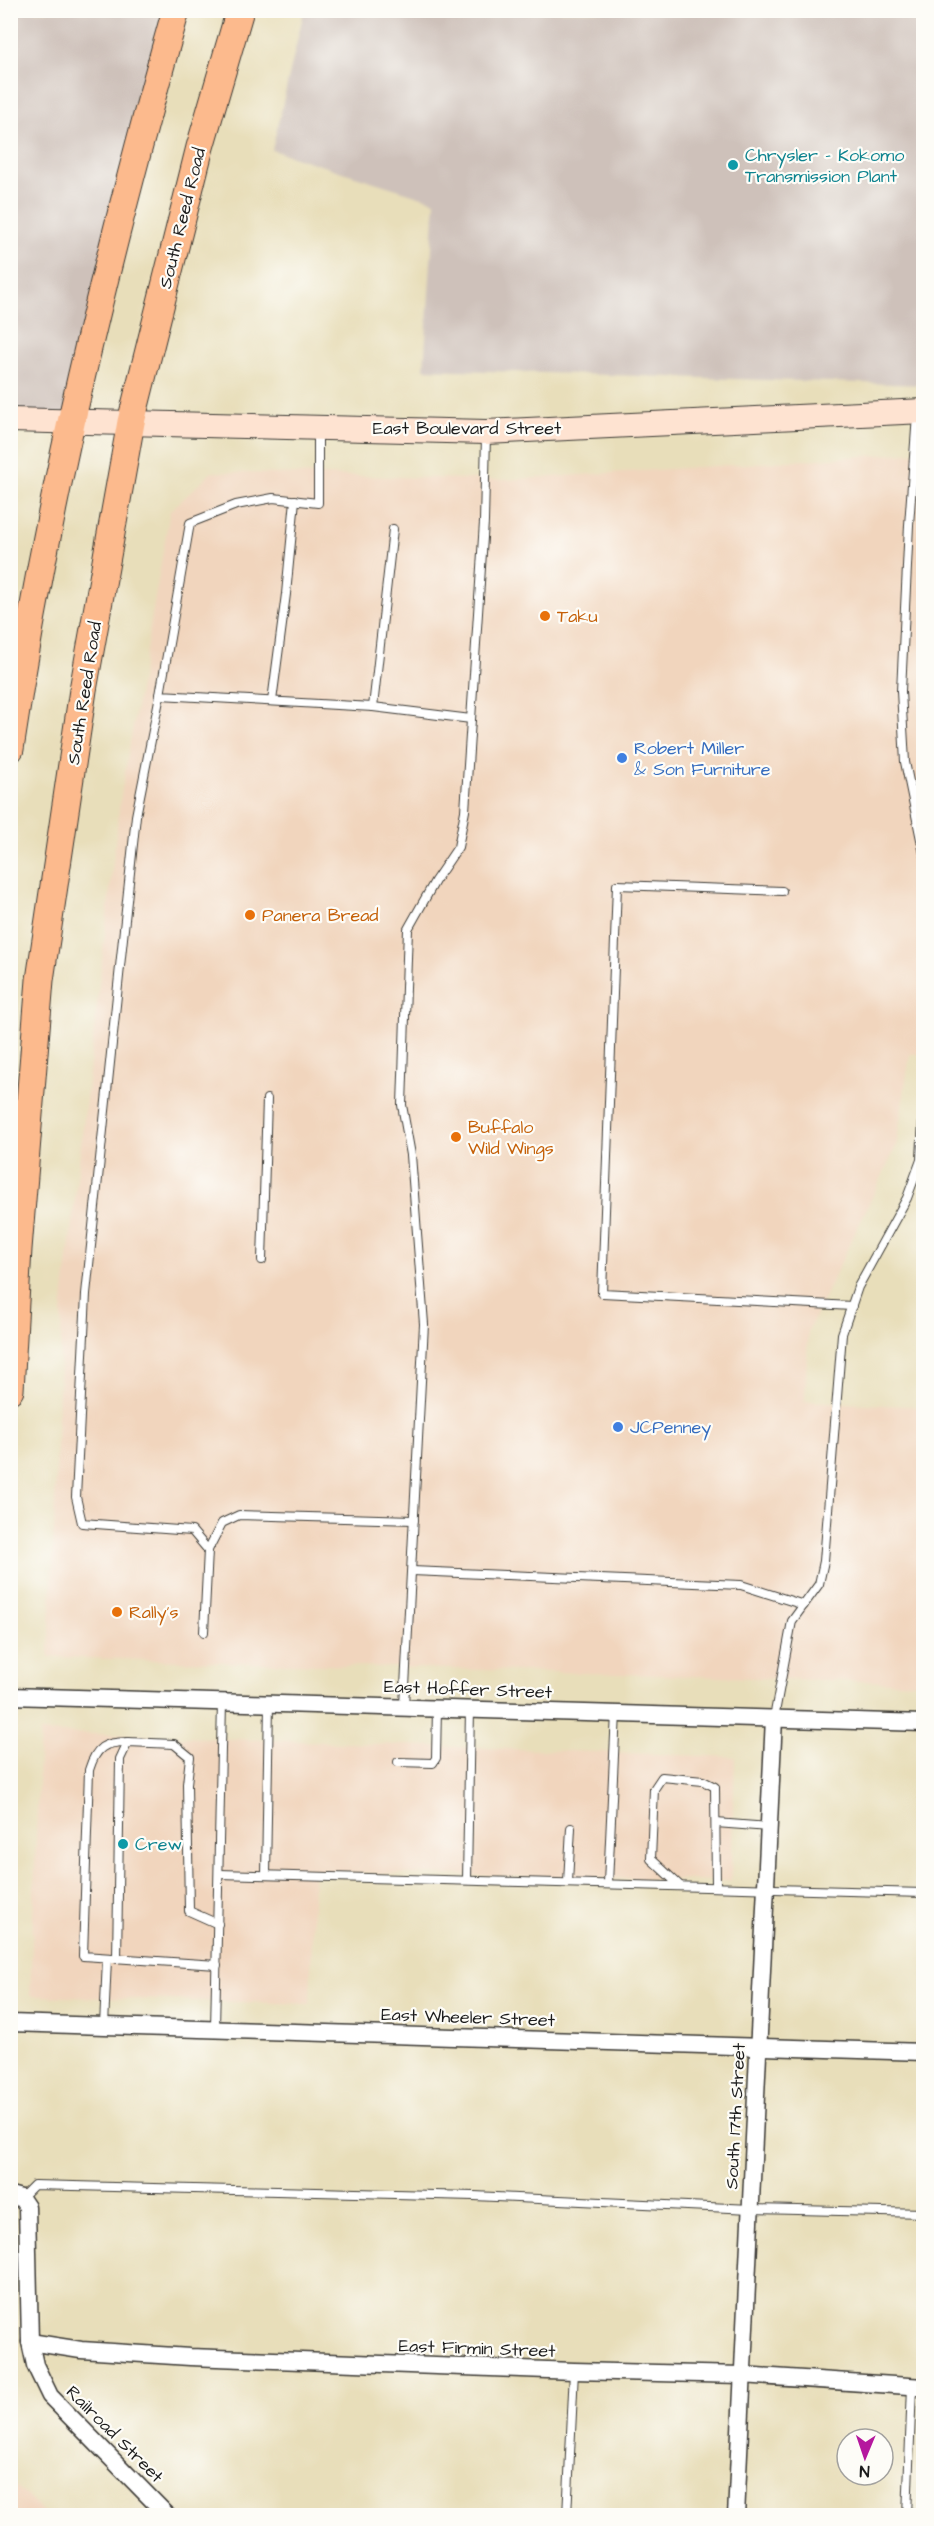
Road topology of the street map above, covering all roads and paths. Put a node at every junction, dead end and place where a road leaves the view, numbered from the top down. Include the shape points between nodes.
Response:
1 (176, 10) edge
2 (240, 10) edge
3 (921, 411) edge
4 (10, 420) edge
5 (70, 421) junction
6 (131, 422) junction
7 (318, 427) junction
8 (486, 432) junction
9 (295, 500) junction
10 (393, 529) dead end
11 (160, 695) junction
12 (272, 701) junction
13 (373, 707) junction
14 (471, 719) junction
15 (10, 748) edge
16 (924, 854) edge
17 (782, 891) dead end
18 (924, 1097) edge
19 (267, 1099) dead end
20 (262, 1260) dead end
21 (852, 1306) junction
22 (10, 1390) edge
23 (414, 1520) junction
24 (208, 1550) junction
25 (412, 1571) junction
26 (804, 1605) junction
27 (204, 1632) dead end
28 (10, 1696) edge
29 (222, 1702) junction
30 (269, 1703) junction
31 (404, 1706) junction
32 (437, 1708) junction
33 (470, 1708) junction
34 (616, 1713) junction
35 (774, 1718) junction
36 (924, 1723) edge
37 (128, 1742) junction
38 (398, 1762) dead end
39 (716, 1823) junction
40 (769, 1827) junction
41 (571, 1828) dead end
42 (220, 1874) junction
43 (266, 1875) junction
44 (467, 1880) junction
45 (568, 1882) junction
46 (608, 1883) junction
47 (679, 1885) junction
48 (716, 1886) junction
49 (765, 1887) junction
50 (924, 1893) edge
51 (218, 1924) junction
52 (107, 1959) junction
53 (117, 1959) junction
54 (217, 1965) junction
55 (10, 2023) edge
56 (104, 2026) junction
57 (215, 2029) junction
58 (758, 2046) junction
59 (924, 2052) edge
60 (16, 2196) edge
61 (751, 2209) junction
62 (924, 2213) edge
63 (30, 2342) junction
64 (574, 2371) junction
65 (742, 2375) junction
66 (918, 2386) edge
67 (168, 2516) edge
68 (567, 2516) edge
69 (736, 2516) edge
70 (907, 2516) edge

1 - 5 main road
2 - 6 main road, South Reed Road via 200,147
3 - 8 main road, East Boulevard Street
3 - 16 lane via 909,525 901,691 905,762
4 - 5 main road, East Boulevard Street
5 - 6 main road, East Boulevard Street
5 - 15 main road
6 - 7 main road, East Boulevard Street
6 - 22 main road, South Reed Road via 83,690 40,980
7 - 8 main road, East Boulevard Street
7 - 9 lane via 318,503
8 - 14 lane
9 - 11 lane via 273,498 236,505 190,523
9 - 12 lane
10 - 13 lane
11 - 12 lane
11 - 24 lane via 136,816 119,976 86,1294 76,1497 82,1522 192,1531
12 - 13 lane
13 - 14 lane
14 - 23 lane via 465,811 458,847 408,929 402,1105 411,1155 424,1324
17 - 21 lane via 617,885 602,1293
18 - 21 lane via 921,1160 907,1198 858,1287
19 - 20 lane
21 - 26 lane via 842,1334 824,1561 819,1584
23 - 24 lane via 239,1515 222,1523
23 - 25 lane
24 - 27 lane
25 - 26 lane via 741,1585
25 - 31 lane
26 - 35 lane via 792,1621
28 - 29 street, East Hoffer Street
29 - 30 street, East Hoffer Street
29 - 42 lane
30 - 31 street, East Hoffer Street
30 - 43 lane
31 - 32 street, East Hoffer Street
32 - 33 street, East Hoffer Street
32 - 38 lane via 433,1763
33 - 34 street, East Hoffer Street
33 - 44 lane
34 - 35 street, East Hoffer Street
34 - 46 lane
35 - 36 street, East Hoffer Street
35 - 40 street, South 17th Street
37 - 51 lane via 174,1743 190,1757 189,1911
37 - 52 lane via 111,1742 94,1754 89,1770 83,1956
37 - 53 lane via 120,1759
39 - 40 lane
39 - 47 lane via 715,1787 703,1780 662,1777 654,1789 651,1858
39 - 48 lane
40 - 49 street, South 17th Street
41 - 45 lane
42 - 43 lane
42 - 51 lane
43 - 44 lane
44 - 45 lane
45 - 46 lane
46 - 47 lane
47 - 48 lane
48 - 49 lane
49 - 50 lane
49 - 58 street, South 17th Street
51 - 54 lane
52 - 53 lane
52 - 56 lane
53 - 54 lane
54 - 57 lane
55 - 56 street, East Wheeler Street
56 - 57 street, East Wheeler Street
57 - 58 street, East Wheeler Street
58 - 59 street, East Wheeler Street
58 - 61 street, South 17th Street
60 - 61 lane via 34,2185 474,2196
60 - 63 street, Railroad Street via 27,2207
61 - 62 lane
61 - 65 street, South 17th Street
63 - 64 street, East Firmin Street via 81,2350 190,2357
63 - 67 street, Railroad Street via 35,2365 50,2396
64 - 65 street, East Firmin Street
64 - 68 lane
65 - 66 street, East Firmin Street
65 - 69 street, South 17th Street
66 - 70 lane

